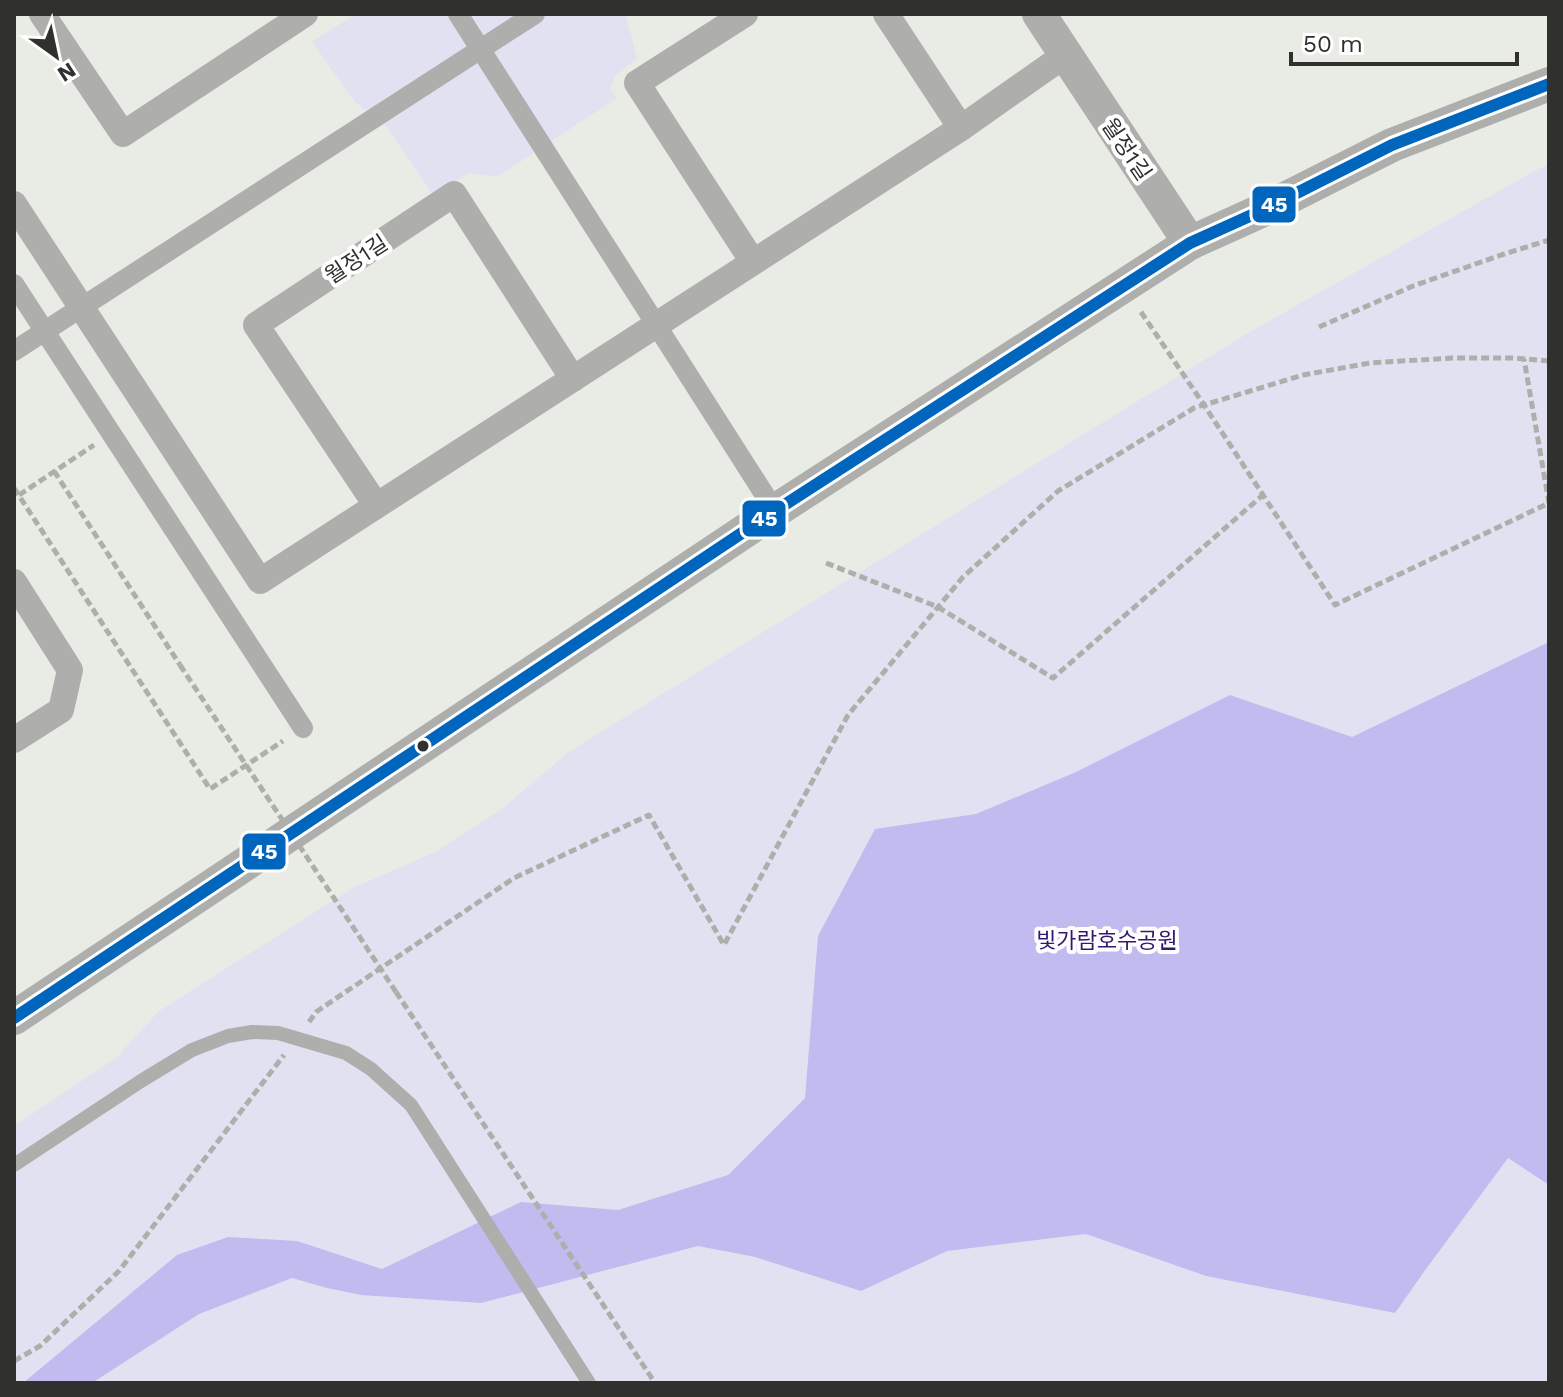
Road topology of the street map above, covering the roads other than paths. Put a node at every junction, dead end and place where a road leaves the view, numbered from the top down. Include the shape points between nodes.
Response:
1 (42, 14) edge
2 (305, 14) edge
3 (458, 14) edge
4 (535, 14) edge
5 (745, 14) edge
6 (886, 14) edge
7 (1039, 14) edge
8 (480, 49) junction
9 (1065, 55) junction
10 (1549, 84) edge
11 (961, 128) junction
12 (14, 204) edge
13 (1190, 243) junction
14 (753, 262) junction
15 (14, 284) edge
16 (81, 308) junction
17 (655, 325) junction
18 (45, 331) junction
19 (14, 351) edge
20 (573, 379) junction
21 (376, 505) junction
22 (775, 511) junction
23 (14, 582) edge
24 (303, 728) road end
25 (14, 740) edge
26 (14, 1018) edge
27 (14, 1165) edge
28 (589, 1383) edge

1 - 2 street via 123,134
3 - 8 street
4 - 8 street
5 - 14 street via 637,83
6 - 11 street
7 - 9 street, 월정1길
8 - 16 street
8 - 17 street
9 - 11 street
9 - 13 street, 월정1길
10 - 13 street via 1392,145
11 - 14 street
12 - 16 street
13 - 22 street
14 - 17 street
15 - 18 street
16 - 18 street
16 - 21 street via 260,581
17 - 20 street
17 - 22 street
18 - 19 street
18 - 24 street
20 - 21 street
20 - 21 street, 월정1길 via 454,194 256,325
22 - 26 street
23 - 25 street via 70,670 61,710
27 - 28 lane via 192,1050 228,1036 278,1033 346,1053 411,1105

